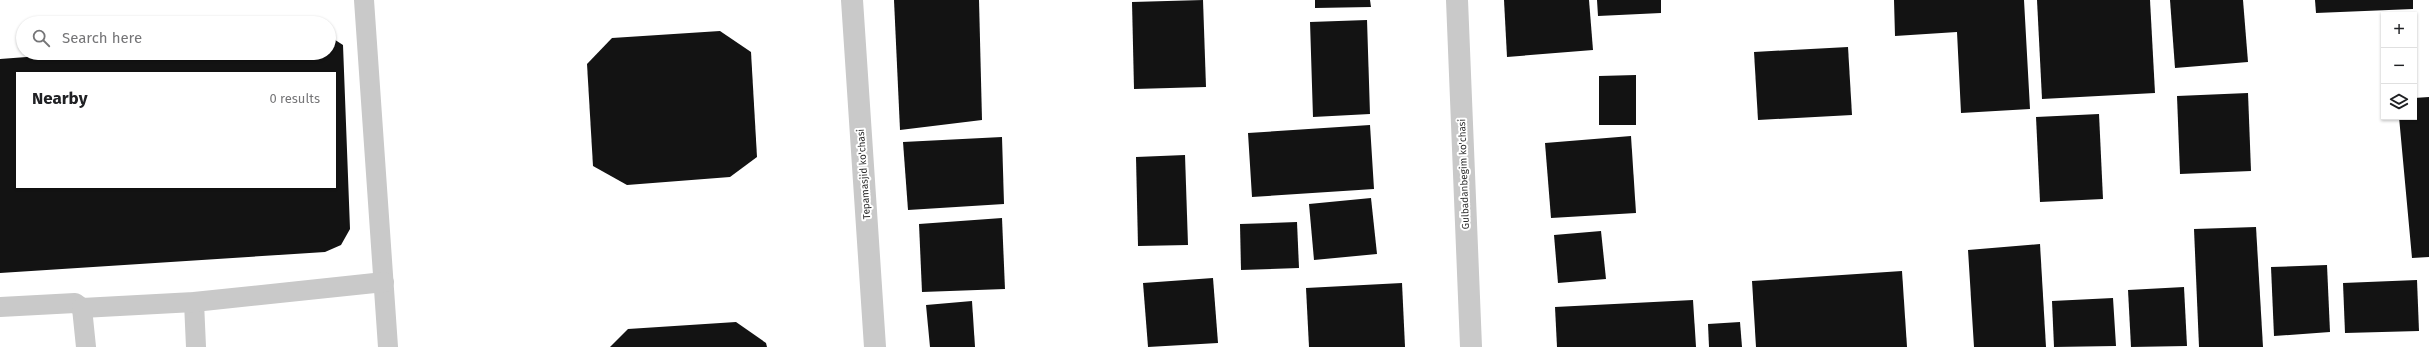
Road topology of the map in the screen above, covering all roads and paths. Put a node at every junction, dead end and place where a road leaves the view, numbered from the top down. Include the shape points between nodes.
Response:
1 (364, 0) edge
2 (852, 0) edge
3 (1457, 0) edge
4 (384, 282) junction
5 (194, 302) junction
6 (0, 306) edge
7 (82, 308) junction
8 (86, 347) edge
9 (196, 347) edge
10 (388, 347) edge
11 (875, 347) edge
12 (1470, 347) edge

1 - 4 lane
2 - 11 street, Tepamasjid ko'chasi
3 - 12 street, Gulbadanbegim ko'chasi
4 - 5 lane
4 - 10 lane
5 - 7 lane
5 - 9 lane
6 - 7 lane via 75,303
7 - 8 lane

